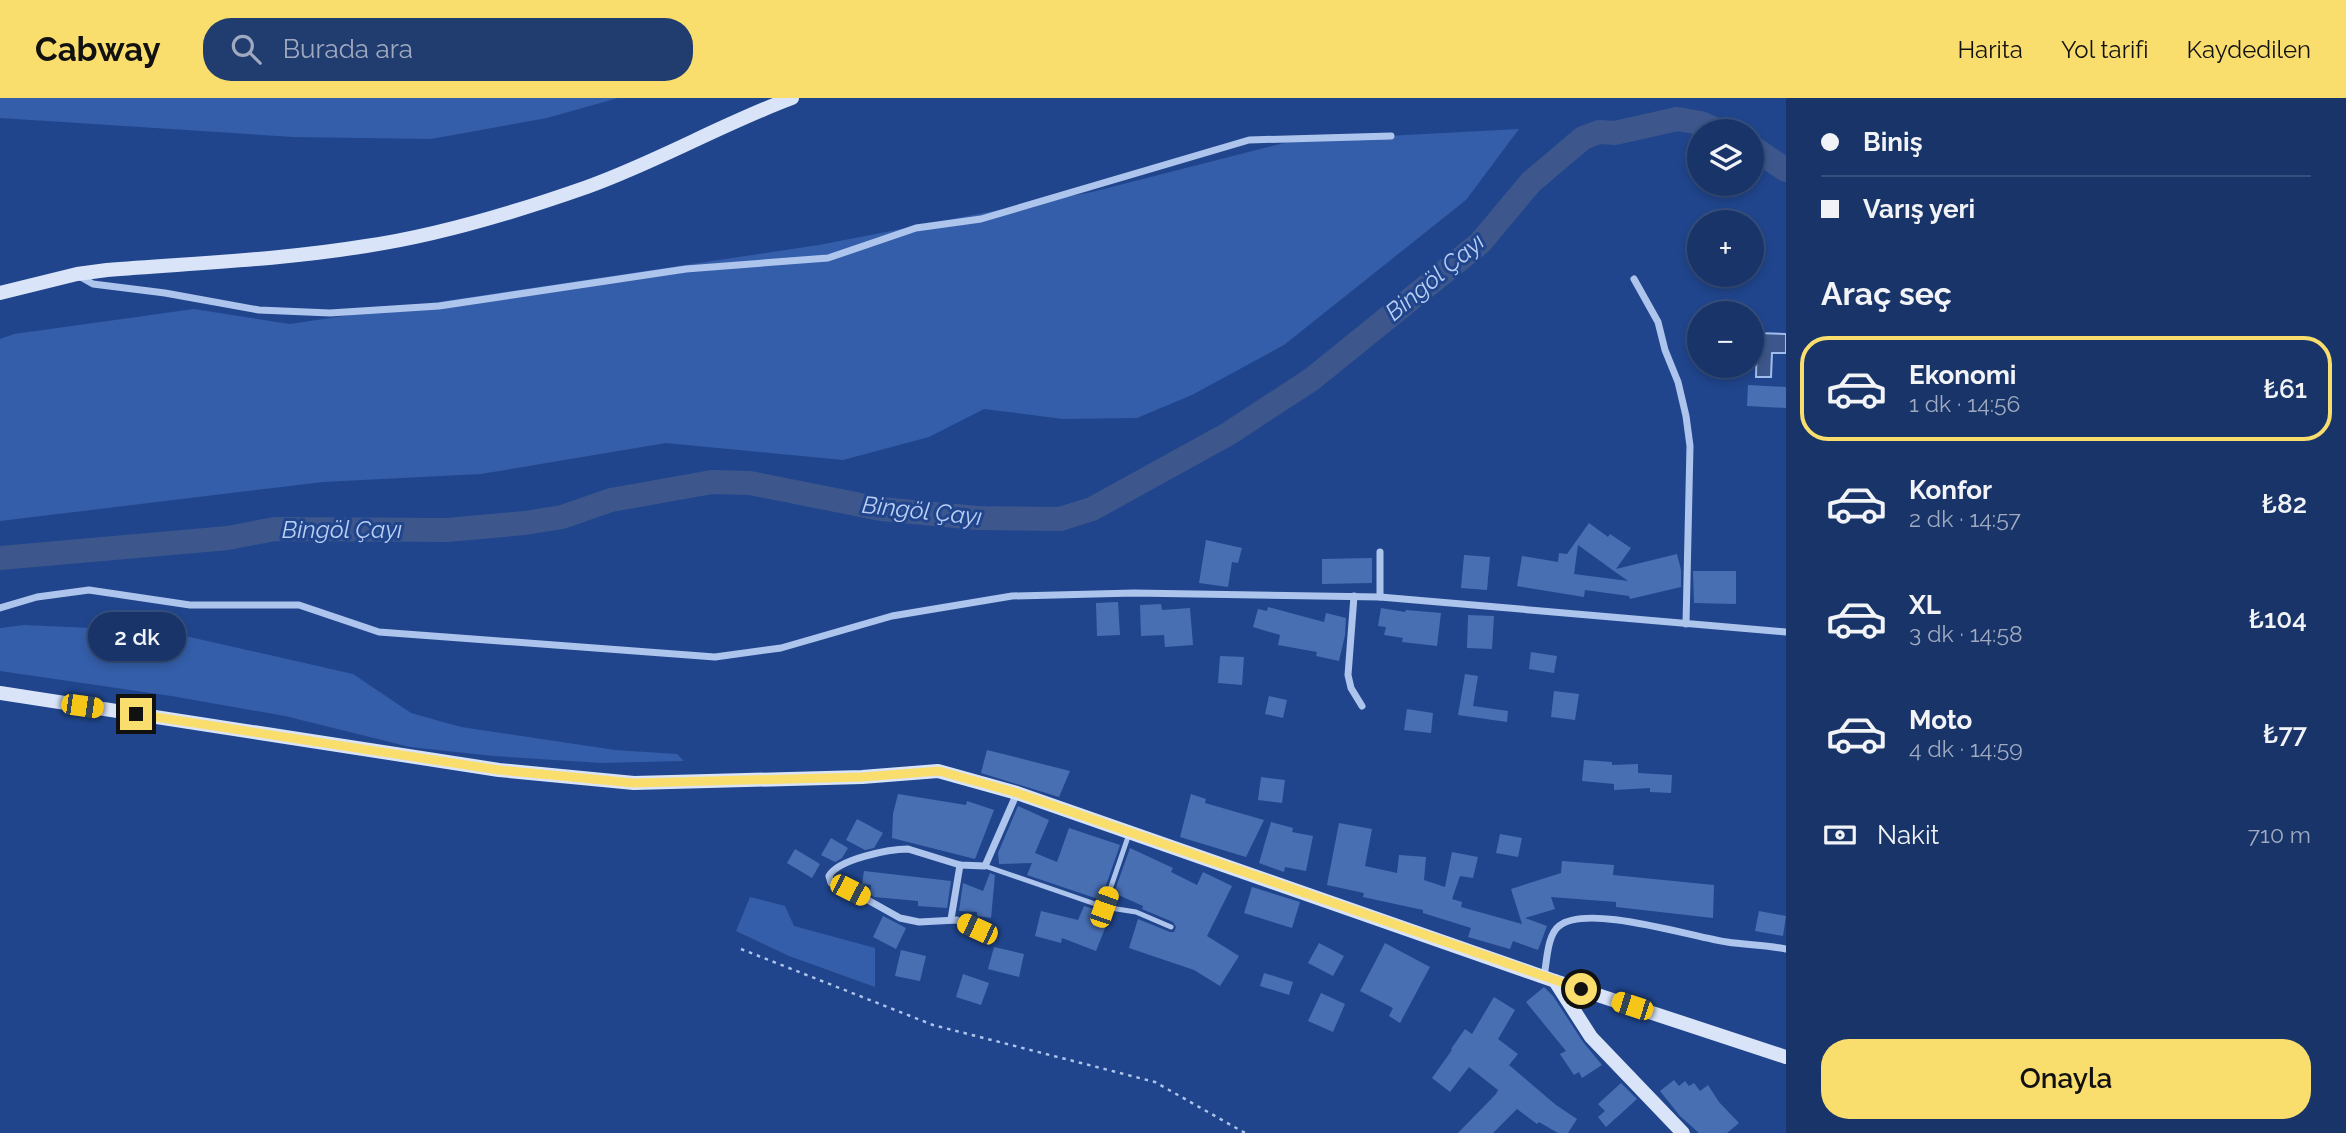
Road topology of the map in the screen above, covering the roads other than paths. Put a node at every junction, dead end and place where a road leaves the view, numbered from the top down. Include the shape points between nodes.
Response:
1 (792, 98) edge
2 (759, 105) edge
3 (1391, 136) dead end
4 (77, 274) junction
5 (1634, 279) dead end
6 (0, 292) edge
7 (1380, 552) dead end
8 (1354, 596) junction
9 (1380, 597) junction
10 (0, 608) edge
11 (1686, 624) junction
12 (1786, 632) edge
13 (0, 693) edge
14 (1362, 706) dead end
15 (1017, 793) junction
16 (1130, 832) junction
17 (960, 864) junction
18 (985, 866) junction
19 (1104, 907) junction
20 (951, 919) junction
21 (1171, 928) dead end
22 (991, 936) dead end
23 (1786, 949) edge
24 (1550, 978) junction
25 (1786, 1057) edge
26 (1683, 1133) edge

1 - 2 main road
2 - 4 main road via 648,163 589,186 410,238 327,252
3 - 4 street via 1249,140 981,219 916,228 828,258 685,269 439,306 330,313 259,310 93,284
4 - 6 main road
5 - 11 street via 1658,322 1686,416 1690,446
7 - 9 street
8 - 9 street
8 - 10 street via 1012,596 892,616 781,648 715,657 379,632 299,605 190,605 89,590
8 - 14 street via 1348,675
9 - 11 street
11 - 12 street
13 - 15 main road via 499,770 634,783 939,771
15 - 16 main road
15 - 18 street
16 - 19 lane
16 - 24 main road
17 - 18 street
17 - 20 street
17 - 20 street via 900,849 845,864 829,876 831,883 900,918 919,922
18 - 19 lane
19 - 21 lane via 1136,912
20 - 22 street
23 - 24 street via 1626,921 1572,920 1559,925 1552,935
24 - 25 main road
24 - 26 main road via 1591,1037

